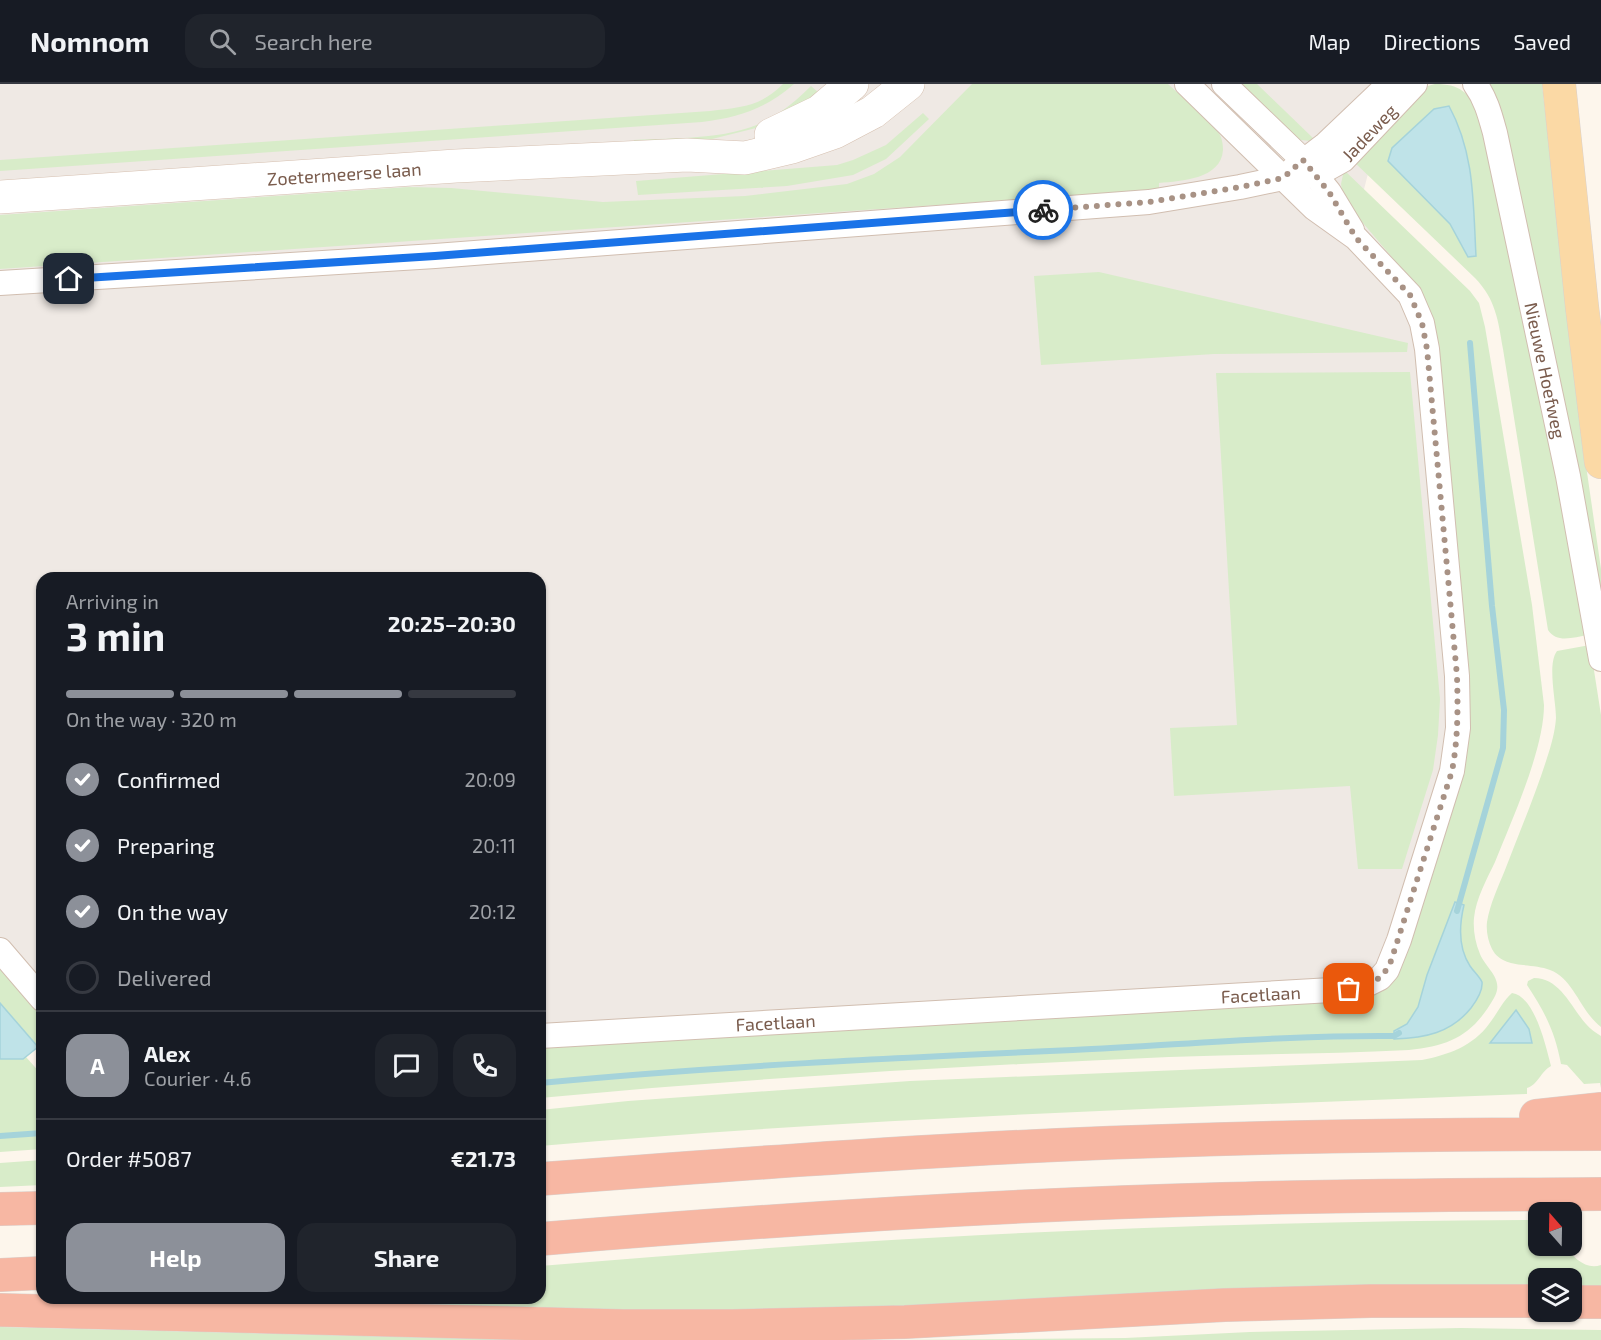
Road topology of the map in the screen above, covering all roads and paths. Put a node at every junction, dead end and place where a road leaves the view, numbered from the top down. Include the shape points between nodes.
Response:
1 (852, 84) edge
2 (908, 84) edge
3 (1187, 84) edge
4 (1224, 84) edge
5 (1389, 84) edge
6 (1415, 84) edge
7 (1475, 84) edge
8 (1559, 84) edge
9 (687, 155) junction
10 (1309, 168) junction
11 (1283, 178) junction
12 (0, 196) edge
13 (1356, 238) junction
14 (0, 283) edge
15 (1601, 462) edge
16 (1601, 659) edge
17 (0, 950) edge
18 (36, 992) edge
19 (546, 1036) edge
20 (1601, 1109) edge
21 (1601, 1134) edge
22 (1367, 1136) junction
23 (546, 1179) edge
24 (1601, 1194) edge
25 (36, 1208) edge
26 (0, 1209) edge
27 (546, 1239) edge
28 (36, 1273) edge
29 (0, 1275) edge
30 (1528, 1301) edge
31 (1582, 1302) edge
32 (1601, 1302) edge
33 (0, 1310) edge

1 - 9 street, Zoetermeerse laan via 819,112 781,131
2 - 9 street, Zoetermeerse laan via 873,112 835,132 792,147 745,158
3 - 11 street, Facetlaan
4 - 10 street, Facetlaan
5 - 10 street, Jadeweg via 1326,144
6 - 10 street, Jadeweg via 1343,160
7 - 16 street, Nieuwe Hoefweg via 1482,93 1495,133 1568,476
8 - 15 main road
9 - 12 street, Zoetermeerse laan
10 - 11 street, Jadeweg
10 - 13 street, Facetlaan via 1329,192
11 - 13 street, Facetlaan via 1314,208
11 - 14 street via 1149,202 435,256
13 - 19 street, Facetlaan via 1410,295 1422,323 1458,695 1452,771 1399,940 1380,978 1349,989
17 - 18 street
20 - 22 highway
21 - 22 highway
22 - 23 highway via 998,1148
24 - 27 highway via 1313,1197 1059,1206 846,1216
25 - 26 highway
28 - 29 highway
30 - 33 highway via 1225,1305 905,1322 733,1326
31 - 32 highway

